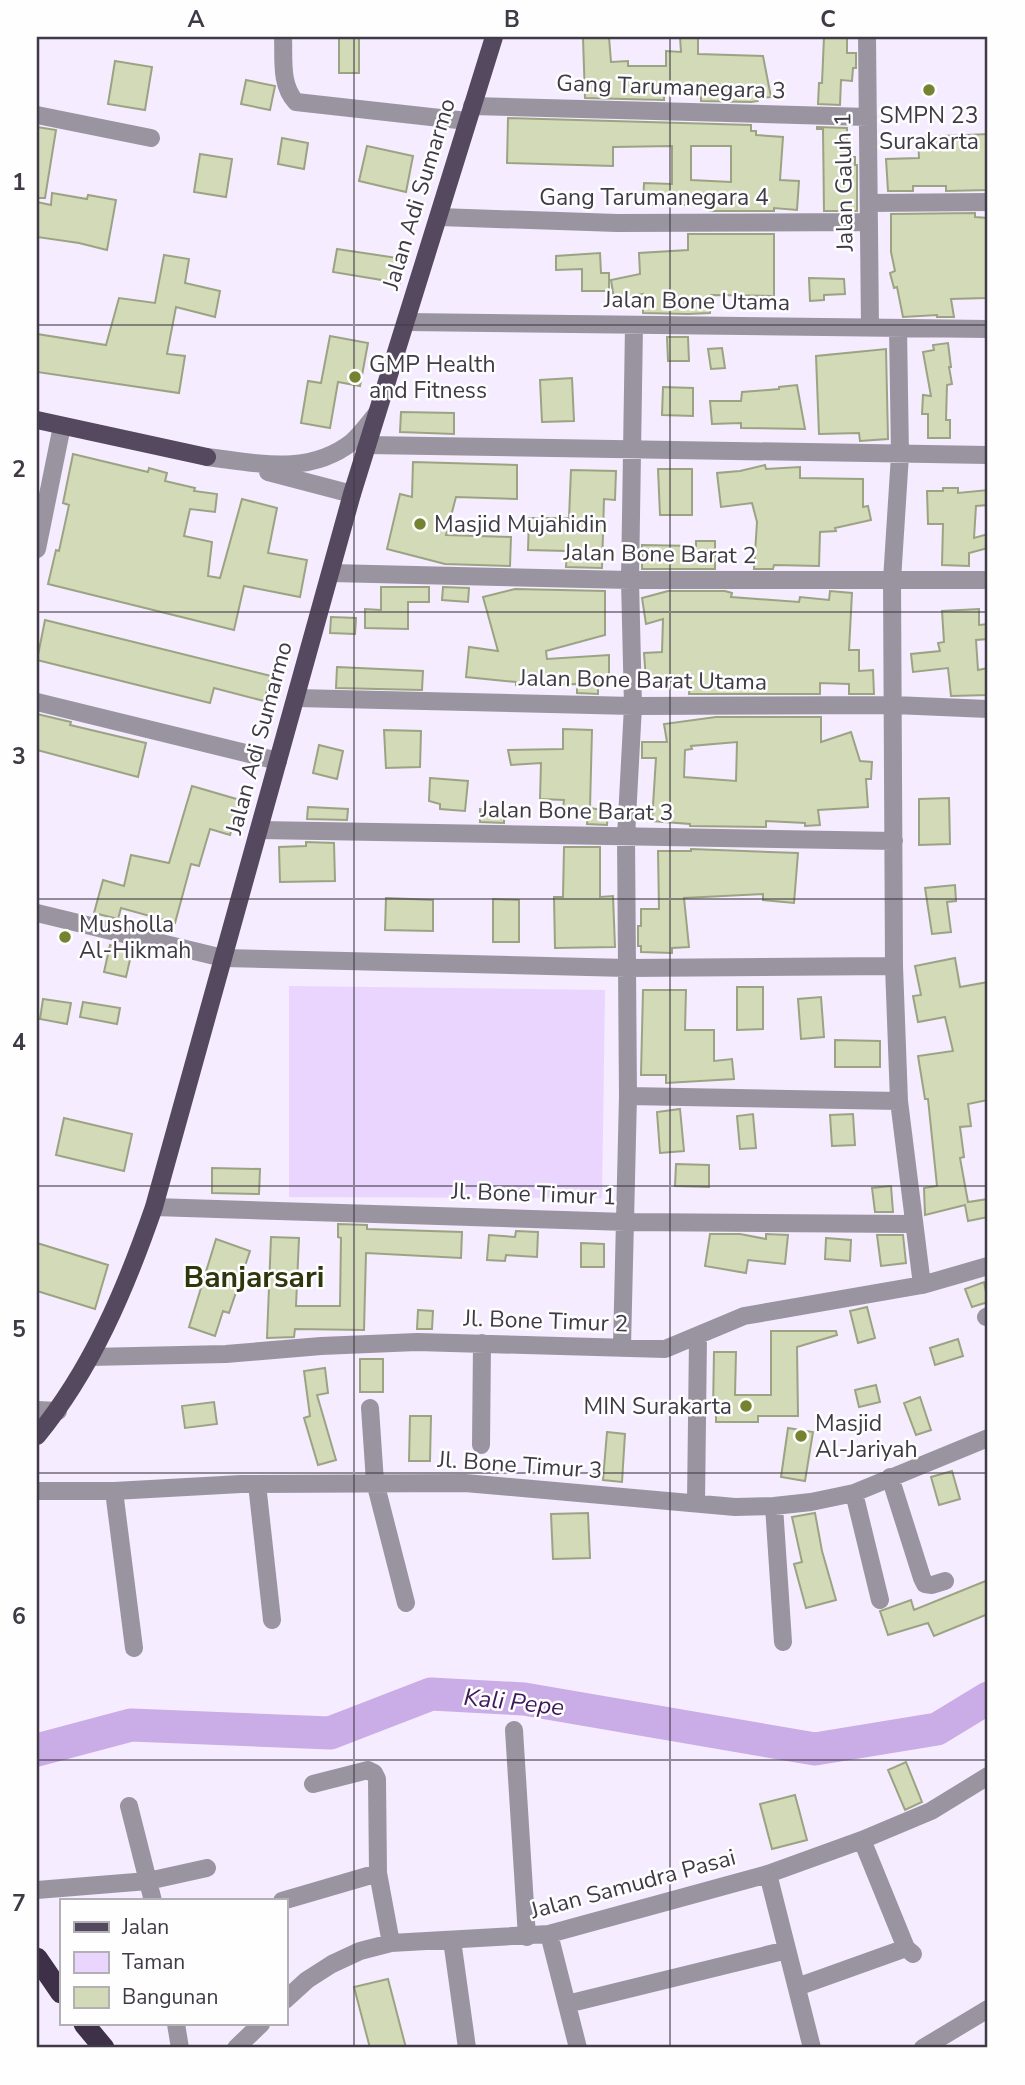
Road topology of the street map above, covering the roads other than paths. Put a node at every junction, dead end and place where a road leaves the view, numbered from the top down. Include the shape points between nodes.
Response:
1 (283, 37) edge
2 (494, 37) edge
3 (867, 37) edge
4 (469, 114) junction
5 (37, 115) edge
6 (868, 117) junction
7 (151, 138) dead end
8 (988, 202) edge
9 (869, 203) junction
10 (439, 217) junction
11 (869, 222) junction
12 (406, 322) junction
13 (634, 325) junction
14 (870, 327) junction
15 (898, 328) junction
16 (988, 329) edge
17 (377, 413) junction
18 (37, 420) edge
19 (62, 426) junction
20 (366, 445) junction
21 (631, 450) junction
22 (900, 455) junction
23 (988, 455) edge
24 (207, 457) junction
25 (352, 494) junction
26 (38, 525) edge
27 (37, 549) edge
28 (331, 573) junction
29 (630, 580) junction
30 (892, 580) junction
31 (988, 580) edge
32 (296, 698) junction
33 (37, 702) edge
34 (894, 705) junction
35 (633, 706) junction
36 (988, 709) edge
37 (278, 761) junction
38 (259, 830) junction
39 (626, 837) junction
40 (894, 841) junction
41 (37, 913) edge
42 (223, 958) junction
43 (894, 966) junction
44 (627, 968) junction
45 (628, 1096) junction
46 (900, 1101) junction
47 (154, 1206) junction
48 (626, 1222) junction
49 (913, 1224) junction
50 (988, 1266) edge
51 (922, 1285) junction
52 (698, 1336) junction
53 (482, 1343) junction
54 (622, 1346) junction
55 (90, 1357) junction
56 (370, 1408) dead end
57 (37, 1410) edge
58 (58, 1411) junction
59 (37, 1436) edge
60 (988, 1438) edge
61 (481, 1444) dead end
62 (890, 1477) junction
63 (374, 1482) junction
64 (257, 1484) junction
65 (114, 1490) junction
66 (37, 1491) edge
67 (854, 1493) junction
68 (696, 1503) junction
69 (774, 1506) junction
70 (945, 1581) dead end
71 (880, 1600) dead end
72 (406, 1603) dead end
73 (272, 1620) dead end
74 (783, 1642) dead end
75 (134, 1648) dead end
76 (514, 1730) dead end
77 (988, 1776) edge
78 (313, 1784) dead end
79 (129, 1806) dead end
80 (862, 1840) junction
81 (207, 1868) dead end
82 (378, 1873) junction
83 (768, 1874) junction
84 (148, 1881) junction
85 (37, 1890) edge
86 (152, 1899) edge
87 (287, 1900) edge
88 (549, 1934) junction
89 (527, 1937) junction
90 (452, 1940) junction
91 (391, 1943) junction
92 (787, 1950) junction
93 (37, 1958) edge
94 (797, 1987) junction
95 (60, 1992) edge
96 (287, 1998) edge
97 (567, 2004) junction
98 (988, 2009) edge
99 (85, 2025) edge
100 (176, 2025) edge
101 (260, 2025) edge
102 (948, 2041) edge
103 (104, 2048) edge
104 (180, 2048) edge
105 (236, 2048) edge
106 (467, 2048) edge
107 (578, 2048) edge
108 (812, 2048) edge
109 (923, 2048) edge

1 - 4 street, Gang Tarumanegara 3 via 284,82 296,102
2 - 4 main road, Jalan Adi Sumarmo
3 - 6 street, Jalan Galuh 1
4 - 6 street, Gang Tarumanegara 3
4 - 10 main road, Jalan Adi Sumarmo
5 - 7 street
6 - 9 street, Jalan Galuh 1
8 - 9 street
9 - 11 street, Jalan Galuh 1
10 - 11 street, Gang Tarumanegara 4 via 617,223
10 - 12 main road, Jalan Adi Sumarmo
11 - 14 street, Jalan Galuh 1
12 - 13 street, Jalan Bone Utama
12 - 17 main road, Jalan Adi Sumarmo
13 - 14 street, Jalan Bone Utama
13 - 21 street
14 - 15 street, Jalan Bone Utama
15 - 16 street, Jalan Bone Utama
15 - 22 street
17 - 20 main road, Jalan Adi Sumarmo
17 - 24 street via 354,440 312,463
18 - 19 main road
19 - 24 main road
19 - 26 street
20 - 21 street
20 - 25 main road, Jalan Adi Sumarmo
21 - 22 street
21 - 29 street
22 - 23 street
22 - 30 street
24 - 25 street
25 - 28 main road, Jalan Adi Sumarmo
26 - 27 street
28 - 29 street, Jalan Bone Barat 2
28 - 32 main road, Jalan Adi Sumarmo
29 - 30 street, Jalan Bone Barat 2
29 - 35 street
30 - 31 street, Jalan Bone Barat 2
30 - 34 street
32 - 35 street, Jalan Bone Barat Utama
32 - 37 main road, Jalan Adi Sumarmo
33 - 37 street
34 - 35 street, Jalan Bone Barat Utama
34 - 36 street, Jalan Bone Barat Utama
34 - 40 street
35 - 39 street
37 - 38 main road, Jalan Adi Sumarmo
38 - 39 street, Jalan Bone Barat 3
38 - 42 main road, Jalan Adi Sumarmo
39 - 40 street, Jalan Bone Barat 3
39 - 44 street
40 - 43 street
41 - 42 street
42 - 44 street
42 - 47 main road, Jalan Adi Sumarmo
43 - 44 street
43 - 46 street
44 - 45 street
45 - 46 street
45 - 48 street
46 - 49 street
47 - 48 street, Jl. Bone Timur 1
47 - 55 main road, Jalan Adi Sumarmo via 131,1271
48 - 49 street, Jl. Bone Timur 1
48 - 54 street
49 - 51 street
50 - 51 street, Jl. Bone Timur 2
51 - 52 street, Jl. Bone Timur 2 via 744,1316
52 - 54 street, Jl. Bone Timur 2 via 664,1349
52 - 68 street
53 - 54 street, Jl. Bone Timur 2
53 - 55 street, Jl. Bone Timur 2
53 - 61 street
55 - 58 main road, Jalan Adi Sumarmo
56 - 63 street
57 - 58 street
58 - 59 main road, Jalan Adi Sumarmo
60 - 62 street, Jl. Bone Timur 3
62 - 67 street, Jl. Bone Timur 3
62 - 70 street via 925,1584
63 - 64 street, Jl. Bone Timur 3
63 - 68 street, Jl. Bone Timur 3 via 465,1483
63 - 72 street
64 - 65 street, Jl. Bone Timur 3
64 - 73 street
65 - 66 street, Jl. Bone Timur 3
65 - 75 street
67 - 69 street, Jl. Bone Timur 3
67 - 71 street
68 - 69 street, Jl. Bone Timur 3
69 - 74 street
76 - 89 street
77 - 80 street, Jalan Samudra Pasai via 931,1811
78 - 82 street via 368,1770 374,1773
79 - 84 street
80 - 83 street, Jalan Samudra Pasai
80 - 94 street via 910,1951
81 - 84 street
82 - 87 street
82 - 91 street
83 - 88 street, Jalan Samudra Pasai
83 - 92 street
84 - 85 street
84 - 86 street
88 - 89 street, Jalan Samudra Pasai
88 - 97 street
89 - 90 street, Jalan Samudra Pasai
90 - 91 street, Jalan Samudra Pasai
90 - 106 street
91 - 96 street, Jalan Samudra Pasai via 332,1964
92 - 94 street
92 - 97 street
93 - 95 highway
94 - 108 street
97 - 107 street
98 - 102 street
99 - 103 highway
100 - 104 street
101 - 105 street
102 - 109 street

